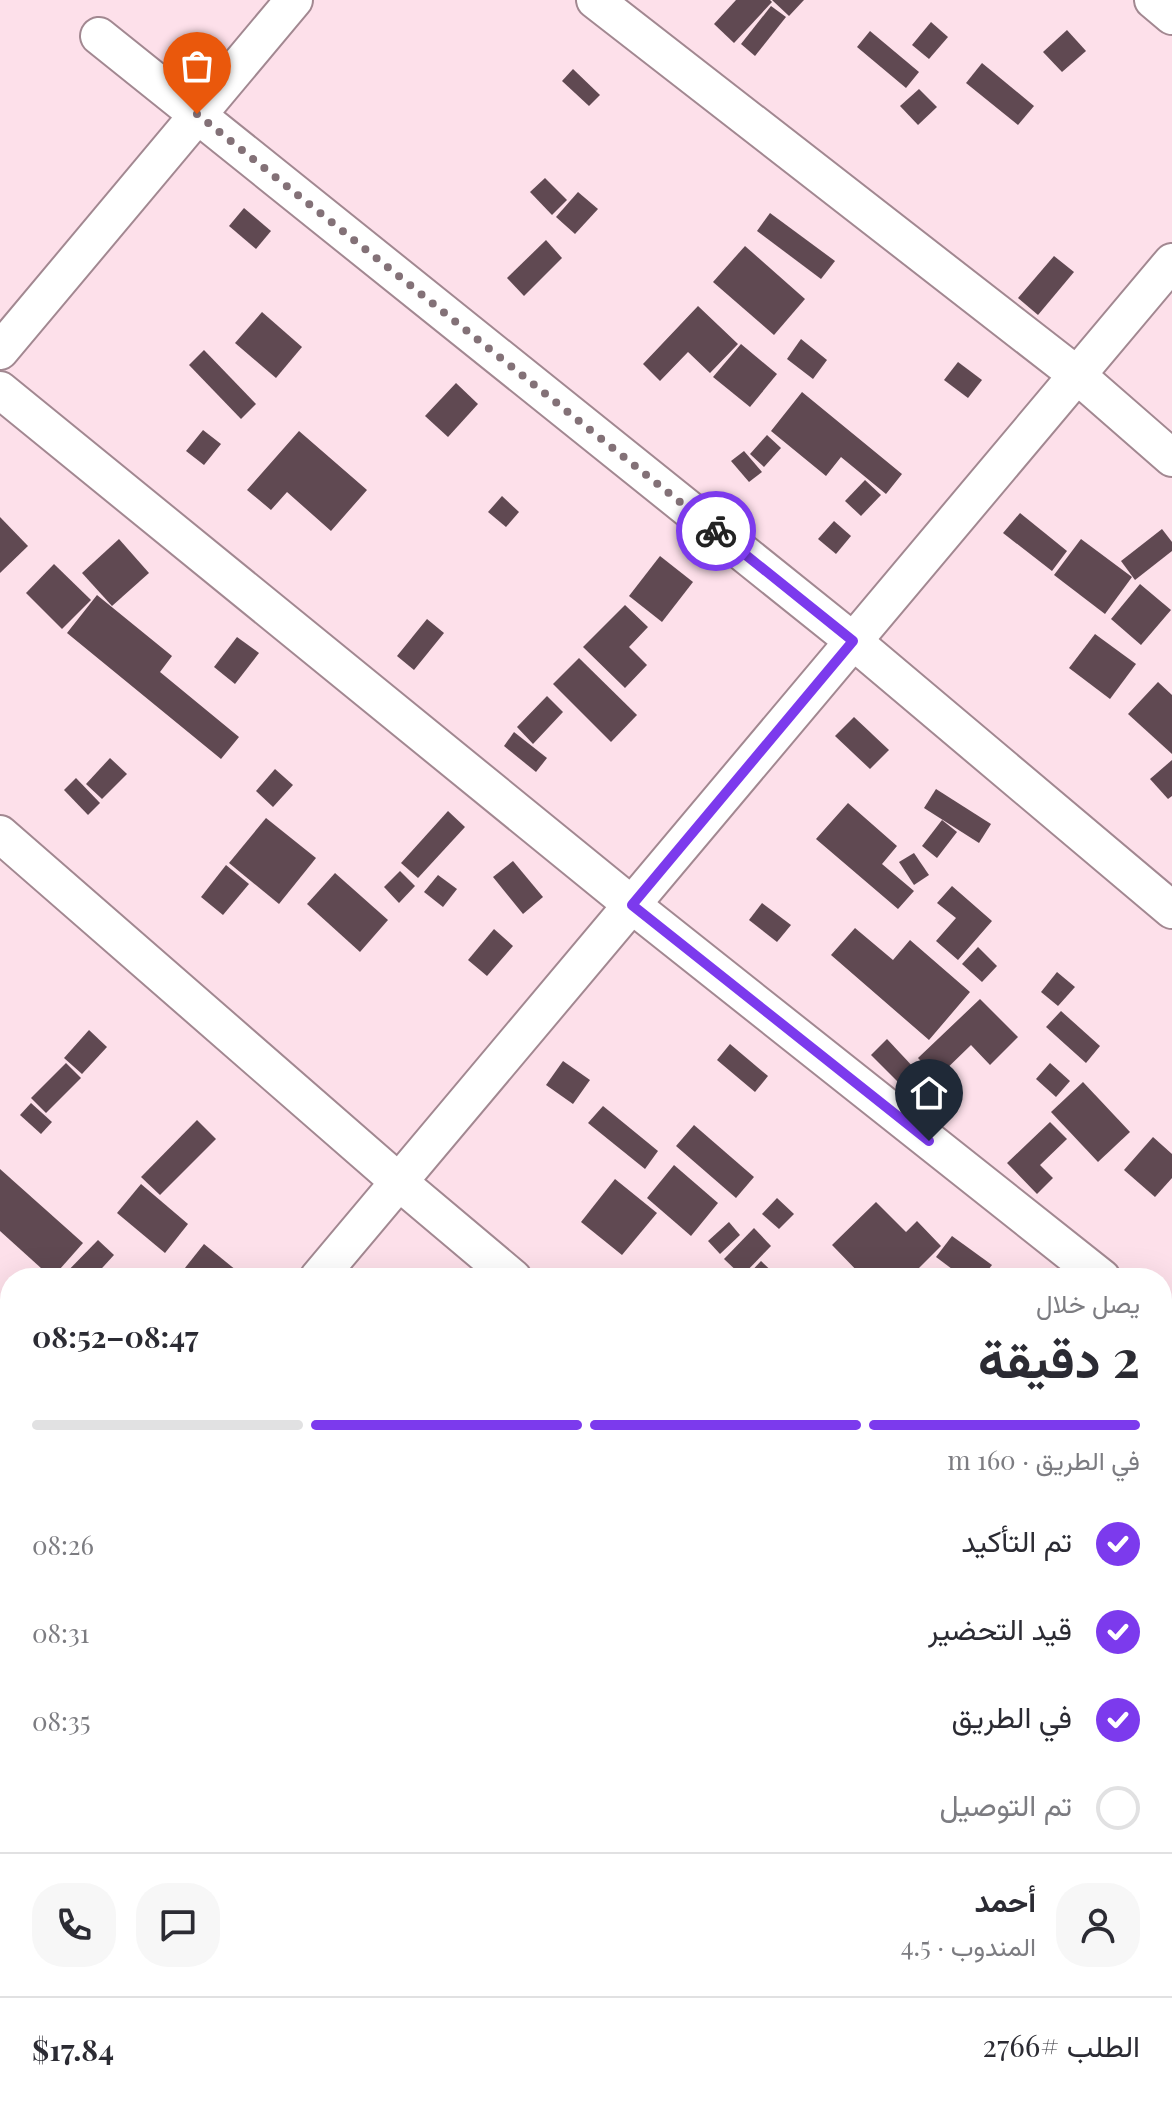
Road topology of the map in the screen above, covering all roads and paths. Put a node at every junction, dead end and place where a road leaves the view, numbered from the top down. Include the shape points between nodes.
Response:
1 (294, 0) edge
2 (595, 0) edge
3 (1153, 0) edge
4 (1172, 16) edge
5 (99, 36) dead end
6 (197, 114) junction
7 (1172, 262) edge
8 (0, 351) edge
9 (1077, 375) junction
10 (0, 390) edge
11 (1172, 458) edge
12 (853, 641) junction
13 (0, 834) edge
14 (632, 905) junction
15 (1172, 910) edge
16 (399, 1182) junction
17 (326, 1268) edge
18 (501, 1268) edge
19 (1089, 1268) edge

1 - 6 street
2 - 9 street
3 - 4 street
5 - 6 street
6 - 8 street
6 - 12 street
7 - 9 street
9 - 11 street
9 - 12 street
10 - 14 street
12 - 14 street
12 - 15 street
13 - 16 street
14 - 16 street
14 - 19 street
16 - 17 street
16 - 18 street

